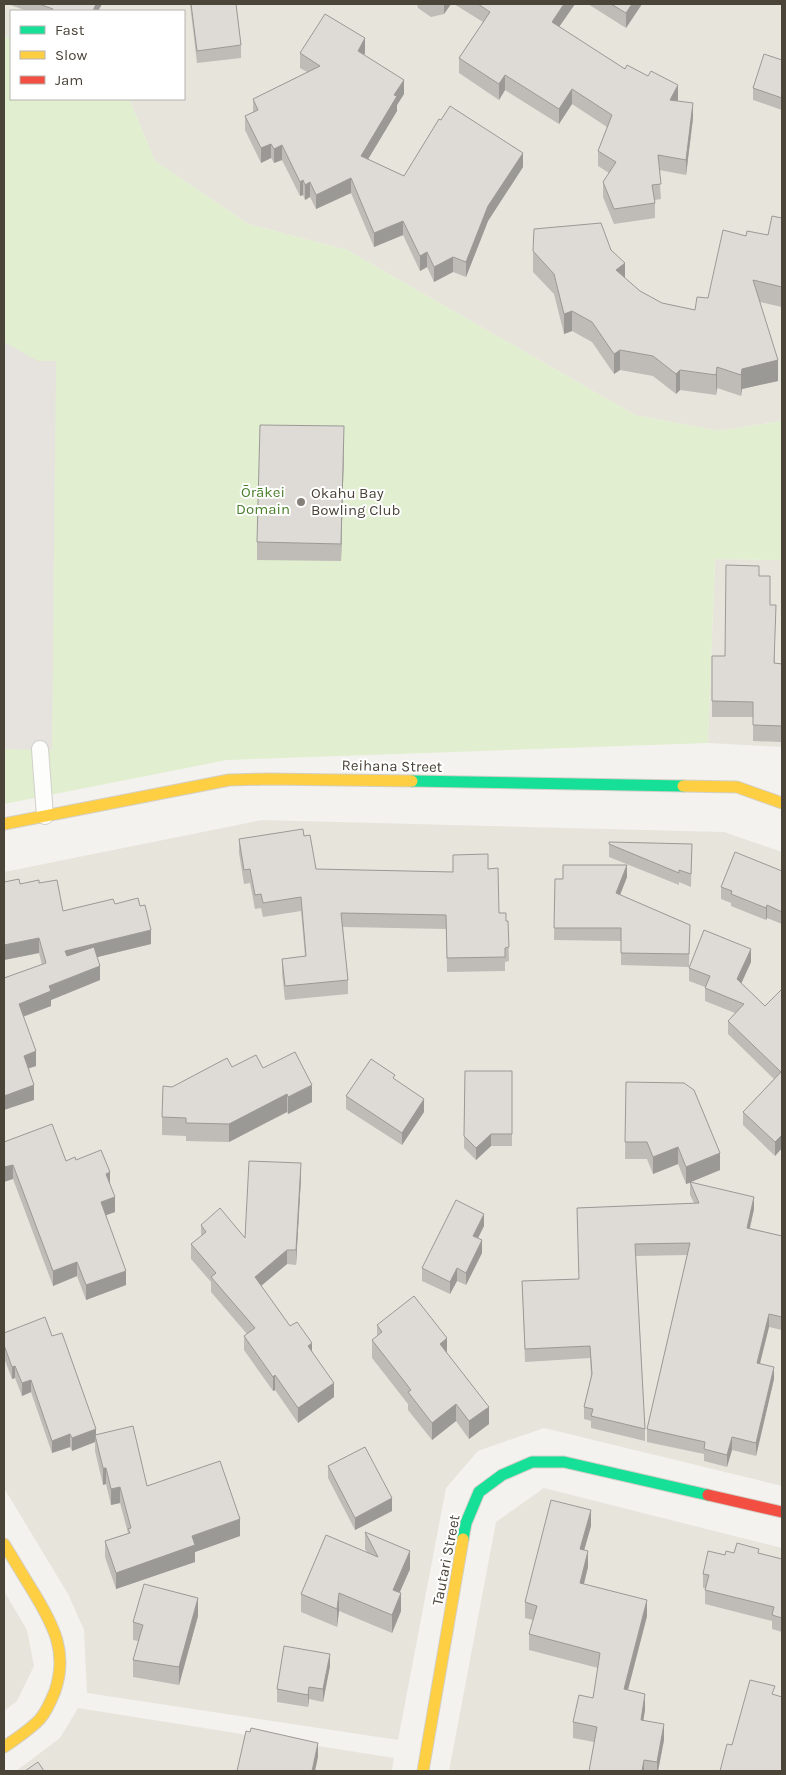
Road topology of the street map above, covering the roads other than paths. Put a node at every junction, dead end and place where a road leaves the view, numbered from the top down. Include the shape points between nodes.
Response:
1 (40, 749) dead end
2 (782, 803) edge
3 (45, 816) junction
4 (4, 824) edge
5 (782, 1512) edge
6 (4, 1544) edge
7 (4, 1747) edge
8 (423, 1771) edge

1 - 3 lane
2 - 3 street, Reihana Street via 737,787 269,779 230,780
3 - 4 street, Reihana Street
5 - 8 street, Tautari Street via 564,1462 532,1462 502,1476 480,1492 466,1523
6 - 7 street via 52,1621 62,1659 49,1707 27,1732

